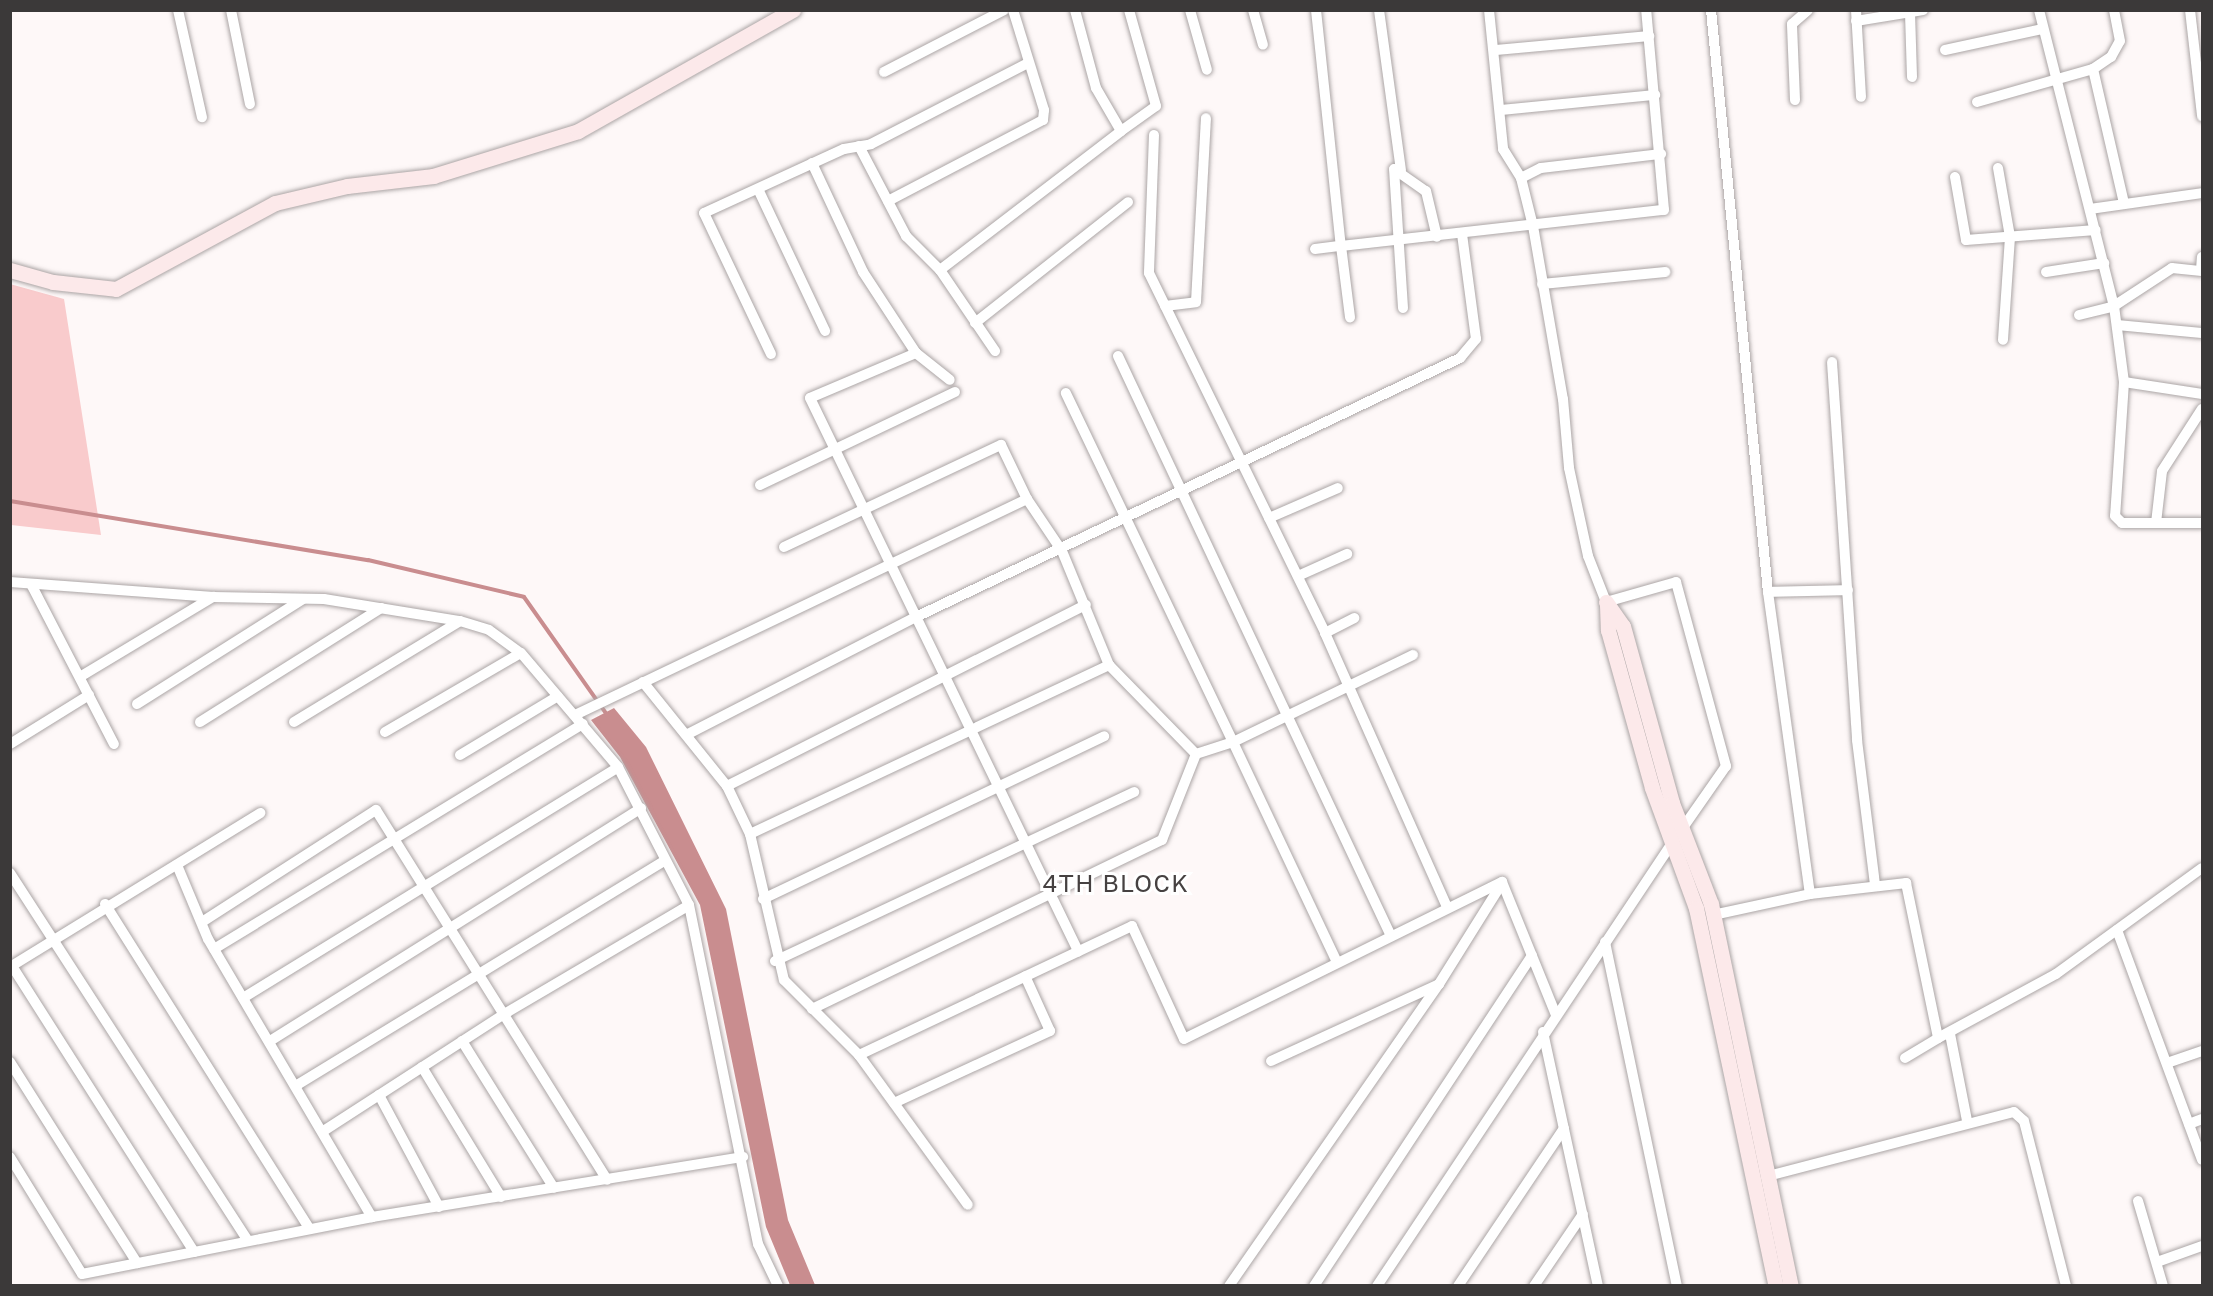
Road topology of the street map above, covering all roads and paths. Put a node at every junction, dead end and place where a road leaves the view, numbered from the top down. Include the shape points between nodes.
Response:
1 (178, 10) edge
2 (231, 10) edge
3 (793, 10) edge
4 (1004, 10) edge
5 (1013, 10) edge
6 (1075, 10) edge
7 (1129, 10) edge
8 (1190, 10) edge
9 (1253, 10) edge
10 (1316, 10) edge
11 (1379, 10) edge
12 (1490, 10) edge
13 (1646, 10) edge
14 (1711, 10) edge
15 (1808, 10) edge
16 (1923, 10) edge
17 (2040, 10) edge
18 (2114, 10) edge
19 (2190, 10) edge
20 (1910, 13) junction
21 (1856, 16) edge
22 (2042, 29) junction
23 (1649, 36) junction
24 (1263, 45) dead end
25 (1946, 50) dead end
26 (1496, 51) junction
27 (1028, 63) junction
28 (1207, 69) dead end
29 (2093, 69) junction
30 (884, 72) dead end
31 (1912, 77) dead end
32 (2055, 82) junction
33 (1655, 95) junction
34 (1861, 97) dead end
35 (1795, 100) dead end
36 (1977, 102) dead end
37 (250, 104) dead end
38 (1501, 110) junction
39 (2202, 116) edge
40 (202, 117) dead end
41 (1206, 118) dead end
42 (1121, 131) junction
43 (1154, 135) dead end
44 (860, 146) junction
45 (1661, 154) junction
46 (812, 163) junction
47 (1998, 168) dead end
48 (1401, 171) junction
49 (1955, 177) dead end
50 (1521, 178) junction
51 (758, 189) junction
52 (2202, 192) edge
53 (888, 201) junction
54 (1128, 202) dead end
55 (2124, 203) junction
56 (2090, 209) junction
57 (1533, 226) junction
58 (2096, 230) junction
59 (1462, 234) junction
60 (1437, 237) junction
61 (2010, 237) junction
62 (1396, 241) junction
63 (1341, 246) junction
64 (1315, 249) dead end
65 (2202, 257) edge
66 (2104, 263) junction
67 (10, 270) edge
68 (940, 270) junction
69 (2202, 270) edge
70 (1665, 272) dead end
71 (2046, 272) dead end
72 (1542, 284) junction
73 (1165, 306) junction
74 (2114, 306) junction
75 (1403, 308) dead end
76 (2079, 315) dead end
77 (1350, 317) dead end
78 (975, 323) junction
79 (2117, 325) junction
80 (825, 331) dead end
81 (2202, 333) edge
82 (2003, 339) dead end
83 (995, 351) dead end
84 (916, 353) junction
85 (771, 354) dead end
86 (1118, 356) dead end
87 (1832, 362) dead end
88 (951, 380) dead end
89 (2124, 382) junction
90 (955, 393) dead end
91 (1066, 393) dead end
92 (2202, 394) edge
93 (2202, 410) edge
94 (836, 451) junction
95 (1244, 465) junction
96 (760, 485) dead end
97 (1338, 488) dead end
98 (1184, 493) junction
99 (1027, 499) junction
100 (864, 510) junction
101 (1269, 518) junction
102 (1127, 520) junction
103 (2156, 523) junction
104 (2202, 523) edge
105 (784, 547) dead end
106 (1062, 551) junction
107 (1347, 554) dead end
108 (890, 562) junction
109 (1298, 576) junction
110 (10, 582) edge
111 (32, 586) junction
112 (1848, 590) junction
113 (1768, 592) junction
114 (213, 597) junction
115 (303, 598) junction
116 (1606, 602) junction
117 (1086, 605) junction
118 (381, 608) junction
119 (916, 617) junction
120 (1354, 618) dead end
121 (460, 621) junction
122 (1325, 633) junction
123 (521, 653) junction
124 (1413, 655) dead end
125 (1109, 665) junction
126 (943, 673) junction
127 (83, 675) junction
128 (643, 682) junction
129 (1347, 687) junction
130 (89, 695) junction
131 (558, 696) junction
132 (137, 704) dead end
133 (1288, 716) junction
134 (579, 720) junction
135 (200, 722) dead end
136 (294, 722) dead end
137 (969, 727) junction
138 (385, 732) dead end
139 (688, 734) junction
140 (1104, 736) dead end
141 (1233, 742) junction
142 (10, 744) edge
143 (114, 744) dead end
144 (1196, 754) junction
145 (460, 756) dead end
146 (618, 767) junction
147 (726, 786) junction
148 (998, 786) junction
149 (1134, 792) dead end
150 (641, 808) junction
151 (260, 813) dead end
152 (1682, 829) junction
153 (750, 834) junction
154 (397, 841) junction
155 (1025, 843) junction
156 (1672, 843) junction
157 (665, 860) junction
158 (177, 865) junction
159 (2202, 868) edge
160 (10, 873) edge
161 (1502, 882) junction
162 (426, 883) junction
163 (1875, 884) junction
164 (22, 889) junction
165 (1049, 892) junction
166 (1810, 894) junction
167 (10, 896) edge
168 (763, 899) junction
169 (105, 904) junction
170 (689, 905) junction
171 (1447, 907) junction
172 (1713, 915) junction
173 (202, 922) junction
174 (451, 925) junction
175 (2117, 930) junction
176 (1390, 934) junction
177 (55, 937) junction
178 (1605, 942) junction
179 (214, 950) junction
180 (1078, 951) junction
181 (1532, 956) junction
182 (1336, 960) junction
183 (776, 961) junction
184 (11, 966) edge
185 (480, 973) junction
186 (1025, 976) junction
187 (1439, 984) junction
188 (243, 998) junction
189 (812, 1009) junction
190 (506, 1013) junction
191 (1556, 1015) junction
192 (1544, 1032) junction
193 (1950, 1034) junction
194 (1938, 1038) junction
195 (270, 1041) junction
196 (462, 1041) junction
197 (2202, 1051) edge
198 (859, 1055) junction
199 (1905, 1058) dead end
200 (1271, 1060) dead end
201 (10, 1062) edge
202 (2167, 1064) junction
203 (422, 1068) junction
204 (297, 1084) junction
205 (379, 1095) junction
206 (894, 1103) junction
207 (2202, 1119) edge
208 (1967, 1121) junction
209 (2189, 1124) junction
210 (1564, 1128) junction
211 (325, 1130) junction
212 (10, 1157) edge
213 (743, 1157) junction
214 (2202, 1160) edge
215 (1768, 1176) junction
216 (607, 1180) junction
217 (555, 1188) junction
218 (501, 1197) junction
219 (2138, 1201) dead end
220 (968, 1205) dead end
221 (439, 1207) junction
222 (1583, 1214) junction
223 (372, 1217) junction
224 (310, 1229) junction
225 (248, 1241) junction
226 (2202, 1246) edge
227 (194, 1252) junction
228 (2157, 1262) junction
229 (137, 1263) junction
230 (778, 1286) edge
231 (1229, 1286) edge
232 (1314, 1286) edge
233 (1377, 1286) edge
234 (1458, 1286) edge
235 (1534, 1286) edge
236 (1598, 1286) edge
237 (1677, 1286) edge
238 (1776, 1286) edge
239 (1791, 1286) edge
240 (2066, 1286) edge
241 (2163, 1286) edge

1 - 40 street
2 - 37 street
3 - 67 street via 578,131 434,176 347,186 275,203 116,289 53,282
4 - 30 street
5 - 27 street
6 - 42 street via 1096,88
7 - 42 street via 1155,106
8 - 28 street
9 - 24 street
10 - 63 street
11 - 48 street
12 - 26 street
13 - 23 street
14 - 113 street
15 - 35 street via 1792,24
16 - 20 street
17 - 22 street
18 - 29 street via 2119,48
19 - 39 street
20 - 21 street
20 - 31 street
21 - 34 street
22 - 25 street
22 - 32 street
23 - 26 street
23 - 33 street
26 - 38 street
27 - 44 street
27 - 53 street via 1043,120
29 - 32 street
29 - 55 street
32 - 36 street
32 - 56 street
33 - 38 street
33 - 45 street
38 - 50 street via 1503,149
41 - 73 street via 1196,302
42 - 68 street
43 - 73 street via 1149,273
44 - 46 street
44 - 53 street
45 - 50 street via 1541,168
45 - 57 street via 1666,205 1660,212
46 - 51 street
46 - 84 street via 845,240
47 - 61 street
48 - 60 street via 1426,191
48 - 62 street via 1394,169
49 - 61 street via 1963,239
50 - 57 street
51 - 80 street
51 - 85 street via 704,216
52 - 55 street
53 - 68 street via 906,236
54 - 78 street
55 - 56 street
56 - 58 street
57 - 59 street
57 - 72 street
58 - 61 street
58 - 66 street
59 - 60 street
59 - 95 street via 1476,339 1460,358
60 - 62 street
61 - 82 street
62 - 63 street
62 - 75 street
63 - 64 street
63 - 77 street
65 - 69 street
66 - 71 street
66 - 74 street
68 - 78 street
69 - 74 street via 2167,270
70 - 72 street
72 - 116 street via 1563,399 1569,468 1588,556
73 - 95 street
74 - 76 street
74 - 79 street
78 - 83 street
79 - 81 street
79 - 89 street
84 - 88 street
84 - 94 street via 810,398
86 - 98 street
87 - 112 street
89 - 92 street
89 - 103 street via 2115,516 2122,523
90 - 94 street
91 - 102 street
93 - 103 street via 2162,471
94 - 96 street
94 - 100 street
95 - 98 street
95 - 101 street
97 - 101 street
98 - 102 street
98 - 133 street
99 - 100 street via 1001,445
99 - 106 street
99 - 108 street
100 - 105 street
100 - 108 street
101 - 109 street
102 - 106 street
102 - 141 street
103 - 104 street
106 - 117 street
106 - 119 street
107 - 109 street
108 - 119 street
108 - 128 street
109 - 122 street
110 - 111 street
111 - 114 street
111 - 127 street
112 - 113 street
112 - 163 street via 1857,740
113 - 166 street
114 - 115 street
114 - 127 street
115 - 118 street
115 - 132 street
116 - 152 street via 1623,626
116 - 152 street via 1676,582 1726,766
116 - 156 street via 1608,630
117 - 125 street
117 - 126 street
118 - 121 street
118 - 135 street
119 - 126 street
119 - 139 street
120 - 122 street
121 - 123 street via 489,630
121 - 136 street
122 - 129 street
123 - 131 street
123 - 138 street
124 - 129 street
125 - 137 street
125 - 144 street
126 - 137 street
126 - 147 street
127 - 130 street
128 - 134 street
128 - 139 street
129 - 133 street
129 - 171 street
130 - 142 street
130 - 143 street
131 - 134 street
131 - 145 street
133 - 141 street
133 - 176 street
134 - 146 street
134 - 154 street
137 - 148 street
137 - 153 street
139 - 147 street
140 - 148 street
141 - 144 street
141 - 182 street
144 - 165 street via 1162,840
146 - 150 street
146 - 162 street
147 - 153 street
148 - 155 street
148 - 168 street
149 - 155 street
150 - 157 street
150 - 174 street
151 - 158 street
152 - 172 street
153 - 168 street
154 - 162 street
154 - 173 street via 376,810
154 - 179 street
155 - 165 street
155 - 183 street
156 - 178 street
156 - 238 street via 1696,908
157 - 170 street
157 - 185 street
158 - 169 street
158 - 173 street
159 - 175 street
160 - 164 street
161 - 171 street
161 - 181 street
161 - 187 street
162 - 174 street
162 - 188 street
163 - 166 street
163 - 194 street via 1899,881 1910,889
164 - 167 street
164 - 177 street
165 - 180 street
165 - 189 street
166 - 172 street
168 - 183 street
169 - 177 street
169 - 224 street
170 - 190 street
170 - 213 street
171 - 176 street
172 - 215 street
173 - 179 street
174 - 185 street
174 - 195 street
175 - 193 street via 2056,974
175 - 202 street
176 - 182 street
177 - 184 street
177 - 225 street
178 - 191 street
178 - 237 street
179 - 188 street
180 - 182 street via 1131,926 1184,1039
180 - 186 street
181 - 191 street
181 - 232 street
183 - 189 street via 784,980
184 - 227 street
185 - 190 street
185 - 204 street
186 - 198 street
186 - 206 street via 1050,1031
187 - 200 street
187 - 231 street
188 - 195 street
189 - 198 street
190 - 196 street
190 - 216 street
191 - 192 street
192 - 210 street
192 - 233 street
193 - 194 street
193 - 208 street
194 - 199 street
195 - 204 street
196 - 203 street
196 - 217 street
197 - 202 street
198 - 206 street
201 - 229 street
202 - 209 street
203 - 205 street
203 - 218 street
204 - 211 street
205 - 211 street
205 - 221 street
206 - 220 street
207 - 209 street
208 - 215 street
208 - 240 street via 2014,1112 2024,1121
209 - 214 street
210 - 222 street
210 - 234 street
211 - 223 street
212 - 229 street via 82,1274
213 - 216 street
213 - 230 street via 758,1244
215 - 239 street
216 - 217 street
217 - 218 street
218 - 221 street
219 - 228 street
221 - 223 street
222 - 235 street
222 - 236 street
223 - 224 street
224 - 225 street
225 - 227 street
226 - 228 street
227 - 229 street
228 - 241 street

